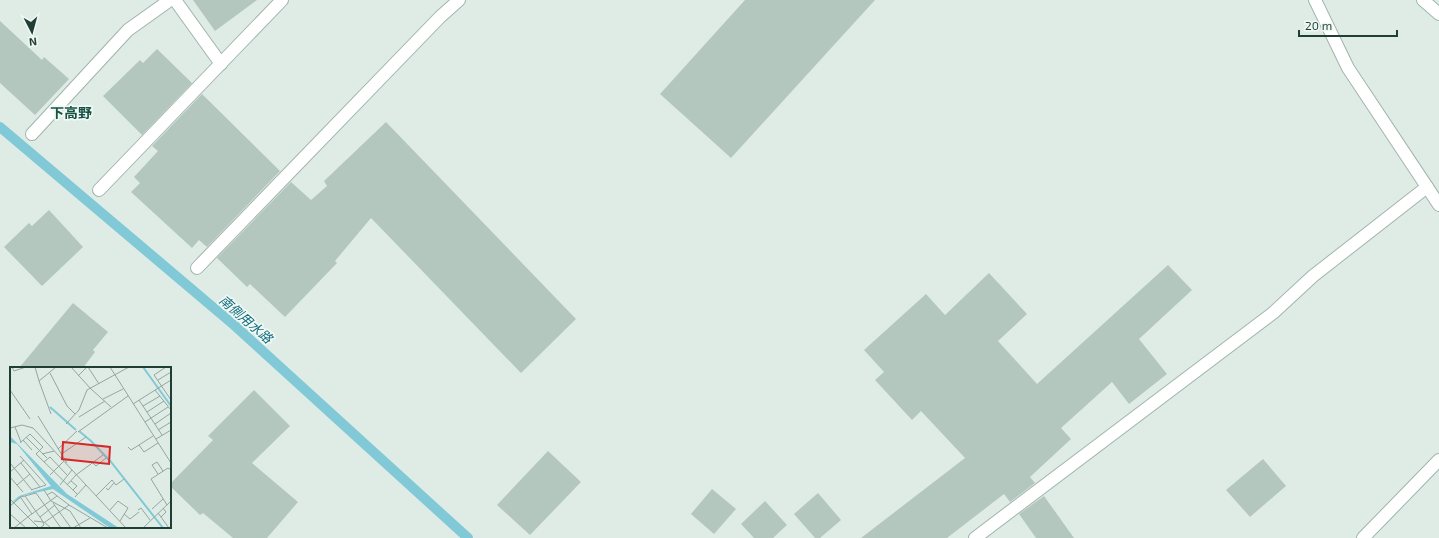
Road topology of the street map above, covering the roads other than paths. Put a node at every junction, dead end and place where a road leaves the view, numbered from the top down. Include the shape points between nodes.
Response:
1 (170, 0) edge
2 (175, 0) edge
3 (282, 0) edge
4 (459, 0) edge
5 (1315, 0) edge
6 (1423, 0) edge
7 (1439, 14) edge
8 (221, 64) junction
9 (32, 134) dead end
10 (1427, 187) junction
11 (99, 190) dead end
12 (1439, 205) edge
13 (197, 268) dead end
14 (1439, 460) edge
15 (975, 538) edge
16 (1363, 538) edge

1 - 9 street via 128,30
2 - 8 street
3 - 8 street
4 - 13 street via 434,22
5 - 10 street via 1348,68
6 - 7 street
8 - 11 street
10 - 12 street
10 - 15 street via 1314,276 1274,313
14 - 16 street

